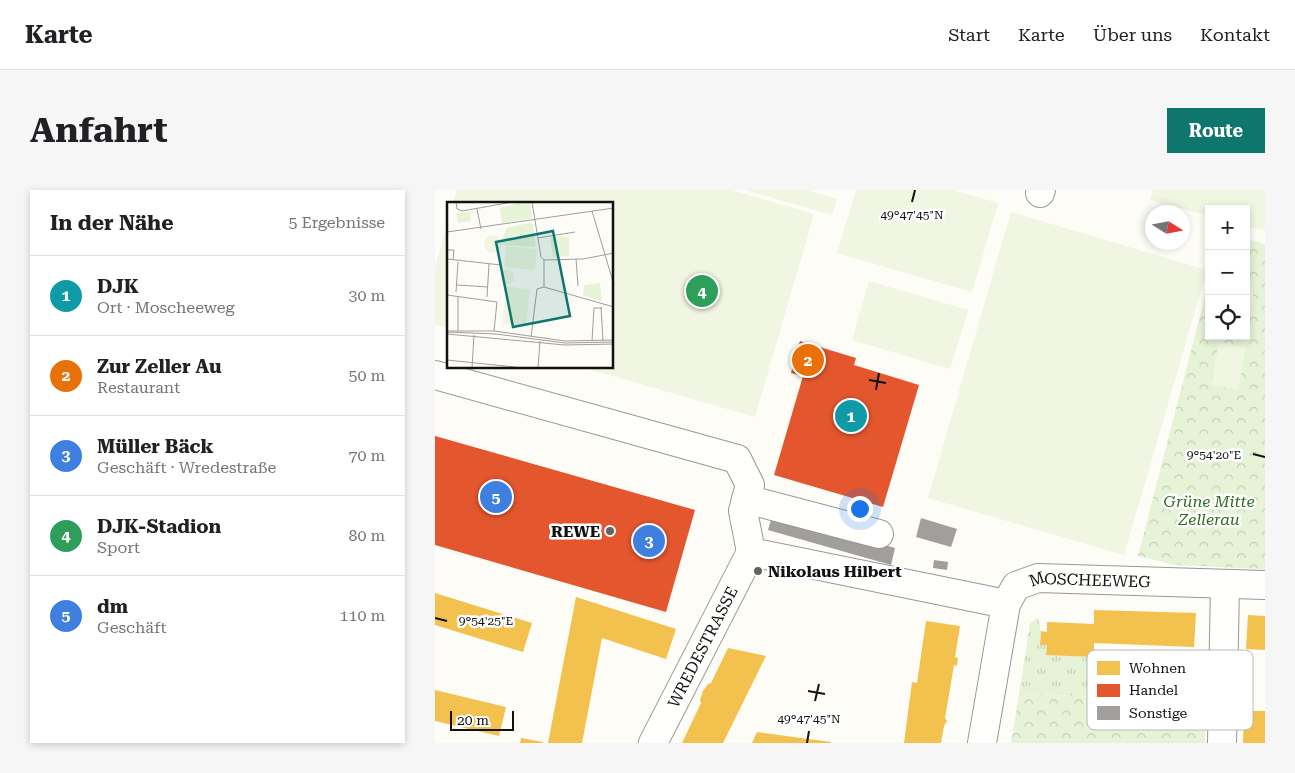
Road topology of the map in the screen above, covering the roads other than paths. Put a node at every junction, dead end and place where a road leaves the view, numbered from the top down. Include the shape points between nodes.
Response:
1 (435, 375) edge
2 (746, 499) junction
3 (879, 534) dead end
4 (751, 552) junction
5 (1225, 584) junction
6 (1265, 585) edge
7 (1006, 604) junction
8 (1224, 650) edge
9 (1222, 730) edge
10 (653, 743) edge
11 (982, 743) edge
12 (1222, 743) edge

1 - 2 street via 737,459 750,485
2 - 3 street
2 - 4 street via 743,511
4 - 7 street
4 - 10 street, WREDESTRASSE
5 - 6 street, MOSCHEEWEG
5 - 7 street, MOSCHEEWEG via 1038,578 1016,586
5 - 8 street
7 - 11 street
9 - 12 street

